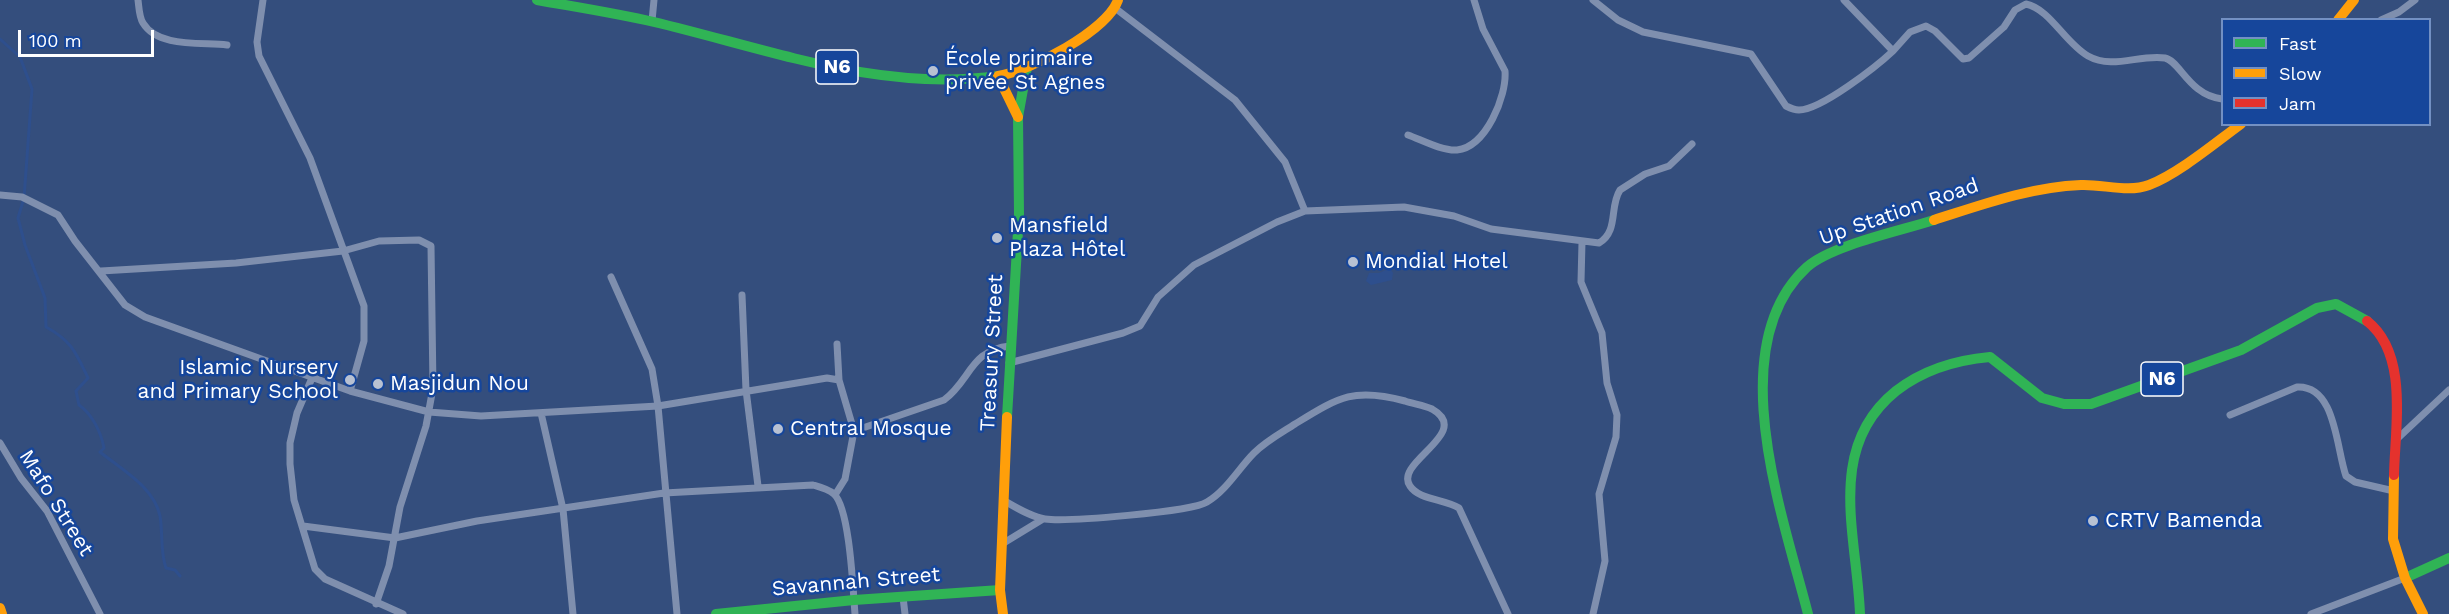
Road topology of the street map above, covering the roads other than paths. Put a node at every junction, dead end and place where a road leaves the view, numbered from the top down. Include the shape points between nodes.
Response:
1 (138, 0) edge
2 (263, 0) edge
3 (537, 0) edge
4 (654, 0) edge
5 (1474, 0) edge
6 (1593, 0) edge
7 (1844, 0) edge
8 (2354, 0) edge
9 (2415, 0) edge
10 (1116, 4) edge
11 (2340, 18) edge
12 (2386, 18) edge
13 (652, 22) junction
14 (228, 45) dead end
15 (1893, 51) junction
16 (1027, 67) junction
17 (998, 76) junction
18 (2221, 98) edge
19 (1018, 117) junction
20 (2238, 126) edge
21 (1408, 135) dead end
22 (1692, 144) dead end
23 (0, 195) edge
24 (1305, 211) junction
25 (1582, 242) junction
26 (343, 250) junction
27 (101, 271) junction
28 (611, 277) dead end
29 (742, 295) dead end
30 (837, 344) dead end
31 (1010, 346) junction
32 (1009, 363) junction
33 (312, 378) junction
34 (840, 380) junction
35 (746, 390) junction
36 (2449, 390) edge
37 (350, 392) junction
38 (658, 406) junction
39 (429, 412) junction
40 (541, 414) junction
41 (2230, 415) dead end
42 (854, 431) junction
43 (2395, 441) junction
44 (0, 442) edge
45 (758, 486) junction
46 (2394, 491) junction
47 (664, 493) junction
48 (835, 495) junction
49 (1003, 500) junction
50 (563, 509) junction
51 (1043, 519) junction
52 (303, 526) junction
53 (395, 538) junction
54 (1002, 544) junction
55 (2449, 558) edge
56 (2405, 578) junction
57 (1000, 590) junction
58 (903, 597) junction
59 (854, 600) junction
60 (376, 604) junction
61 (0, 608) edge
62 (759, 612) edge
63 (2, 614) edge
64 (100, 614) edge
65 (403, 614) edge
66 (573, 614) edge
67 (676, 614) edge
68 (716, 614) edge
69 (855, 614) edge
70 (905, 614) edge
71 (1003, 614) edge
72 (1508, 614) edge
73 (1593, 614) edge
74 (1808, 614) edge
75 (1860, 614) edge
76 (2311, 614) edge
77 (2423, 614) edge

1 - 14 street via 142,21 160,39
2 - 26 street via 259,56 310,158
3 - 13 main road, N6
4 - 13 street
5 - 21 street via 1483,29 1505,71 1495,118 1471,143 1457,150
6 - 15 street via 1618,20 1643,32 1751,54 1786,106 1799,110 1827,99
7 - 15 street
8 - 11 main road
9 - 12 street
10 - 16 main road, N6 via 1072,45
10 - 24 street via 1235,100 1285,162
13 - 17 main road, N6 via 797,59 905,80 952,81
15 - 18 street via 1910,32 1926,26 1963,59 1969,58 2004,27 2015,10 2026,4 2043,12 2088,55 2118,62 2164,58 2173,61 2188,83
16 - 17 main road, N6
16 - 19 main road, Treasury Street
17 - 19 main road, Treasury Street
19 - 31 main road, Treasury Street via 1019,214
20 - 74 main road, Up Station Road via 2150,185 2081,185 1994,201 1828,253 1808,267 1781,298 1764,366 1765,426 1771,469
22 - 25 street via 1669,166 1620,190 1613,225 1606,237 1594,244
23 - 27 street via 22,197 58,215
24 - 25 street via 1404,207 1454,216 1491,229
24 - 32 street via 1194,265 1158,297 1140,326
25 - 73 street via 1582,290 1602,333 1607,383 1617,416 1616,437 1599,494 1605,561
26 - 27 street via 236,263
26 - 37 street via 364,306 364,341
26 - 39 street via 379,241 419,240 430,246 434,387
27 - 33 street via 125,305 145,317
28 - 38 street via 652,369
29 - 35 street
30 - 34 street
31 - 32 main road, Treasury Street
31 - 42 street via 989,350 980,357 955,392 944,400
32 - 49 main road, Treasury Street
33 - 37 street
33 - 52 street via 297,413 290,444 294,500
34 - 35 street via 827,378
34 - 42 street
35 - 38 street
35 - 45 street
36 - 43 street
37 - 39 street
38 - 40 street
38 - 47 street
39 - 40 street via 481,416
39 - 53 street via 400,507
40 - 50 street
41 - 46 street via 2307,386 2328,405 2346,476 2355,482
42 - 48 street via 845,479
43 - 46 main road, N6
43 - 75 main road, N6 via 2396,398 2388,346 2377,329 2336,303 2317,308 2241,350 2091,404 2064,404 2042,398 1990,357 1968,358 1931,369 1885,396 1871,410 1858,438 1850,471 1850,505
44 - 64 street, Mafo Street via 47,511
45 - 47 street
45 - 48 street via 813,485
46 - 56 main road, N6 via 2392,539
47 - 50 street
47 - 67 street
48 - 59 street via 848,536
49 - 51 street
49 - 54 main road, Treasury Street
50 - 53 street
50 - 66 street
51 - 54 street
51 - 72 street via 1108,517 1204,505 1261,446 1328,403 1362,393 1380,394 1432,409 1440,417 1444,426 1441,437 1410,469 1409,485 1417,493 1459,508
52 - 53 street
52 - 60 street via 319,575
53 - 60 street
54 - 57 main road, Treasury Street
55 - 56 main road
56 - 76 street
56 - 77 main road, N6
57 - 58 main road, Savannah Street
57 - 71 main road, Treasury Street
58 - 59 main road, Savannah Street
58 - 70 street
59 - 62 main road, Savannah Street
59 - 69 street
60 - 65 street
61 - 63 main road
62 - 68 main road, Savannah Street

